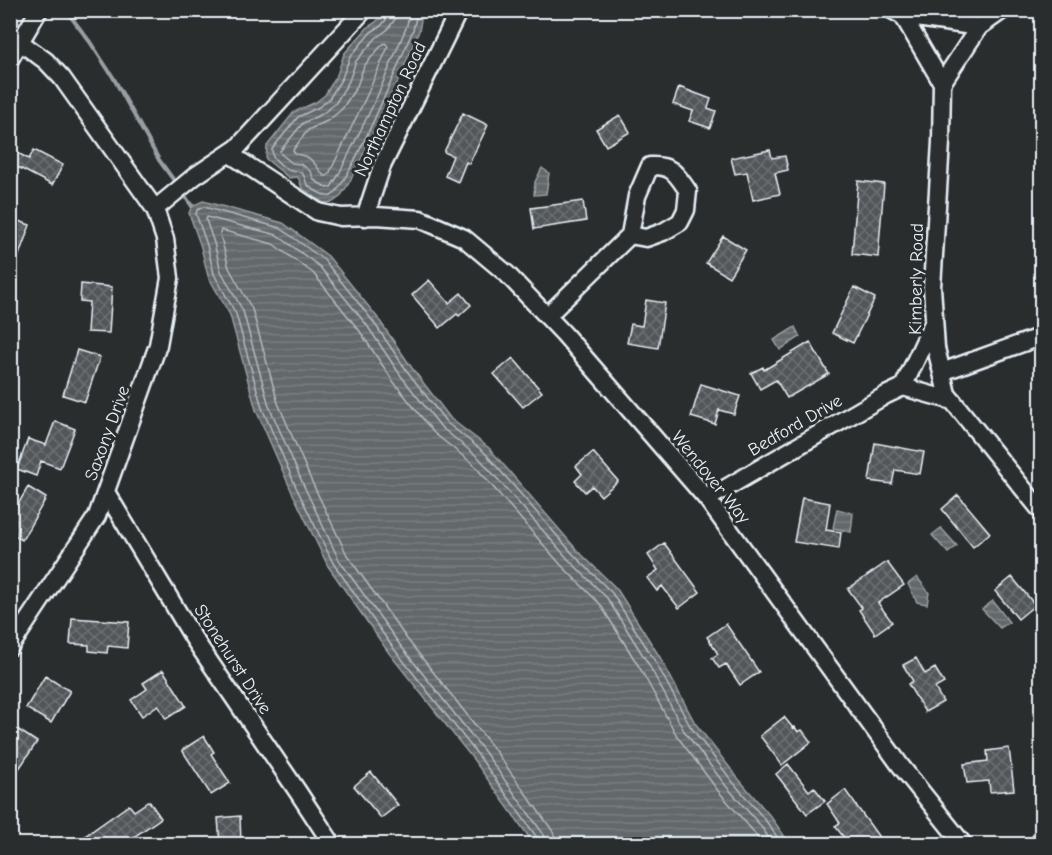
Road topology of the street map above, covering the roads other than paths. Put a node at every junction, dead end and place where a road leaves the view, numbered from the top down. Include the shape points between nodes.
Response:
1 (39, 10) edge
2 (364, 10) edge
3 (459, 10) edge
4 (1003, 10) edge
5 (897, 13) edge
6 (979, 27) junction
7 (20, 42) junction
8 (10, 59) edge
9 (942, 83) junction
10 (230, 154) junction
11 (161, 204) junction
12 (365, 217) junction
13 (630, 235) junction
14 (547, 316) junction
15 (934, 320) junction
16 (1041, 336) edge
17 (942, 372) junction
18 (903, 387) junction
19 (953, 401) junction
20 (106, 492) junction
21 (707, 499) junction
22 (1041, 512) edge
23 (10, 647) edge
24 (1041, 840) edge
25 (332, 844) edge
26 (963, 844) edge
27 (1038, 844) edge

1 - 7 street
2 - 10 street
3 - 12 street, Northampton Road via 382,166
4 - 6 street
5 - 6 street
5 - 9 street
6 - 9 street
7 - 8 street
7 - 11 street via 62,78
9 - 15 street, Kimberly Road via 932,287
10 - 11 street
10 - 12 street via 318,212
11 - 20 street, Saxony Drive via 170,278 158,345
12 - 14 street, Wendover Way via 420,219 464,238 507,274
13 - 13 street via 637,196 650,166 672,169 688,191 680,222 646,238
13 - 14 street
14 - 21 street, Wendover Way
15 - 17 street, Kimberly Road
15 - 18 street
16 - 17 street
17 - 19 street, Kimberly Road via 947,394
18 - 19 street
18 - 21 street, Bedford Drive
19 - 22 street, Kimberly Road
20 - 23 street, Saxony Drive via 98,516
20 - 25 street, Stonehurst Drive via 194,639
21 - 26 street, Wendover Way via 900,765
24 - 27 street

